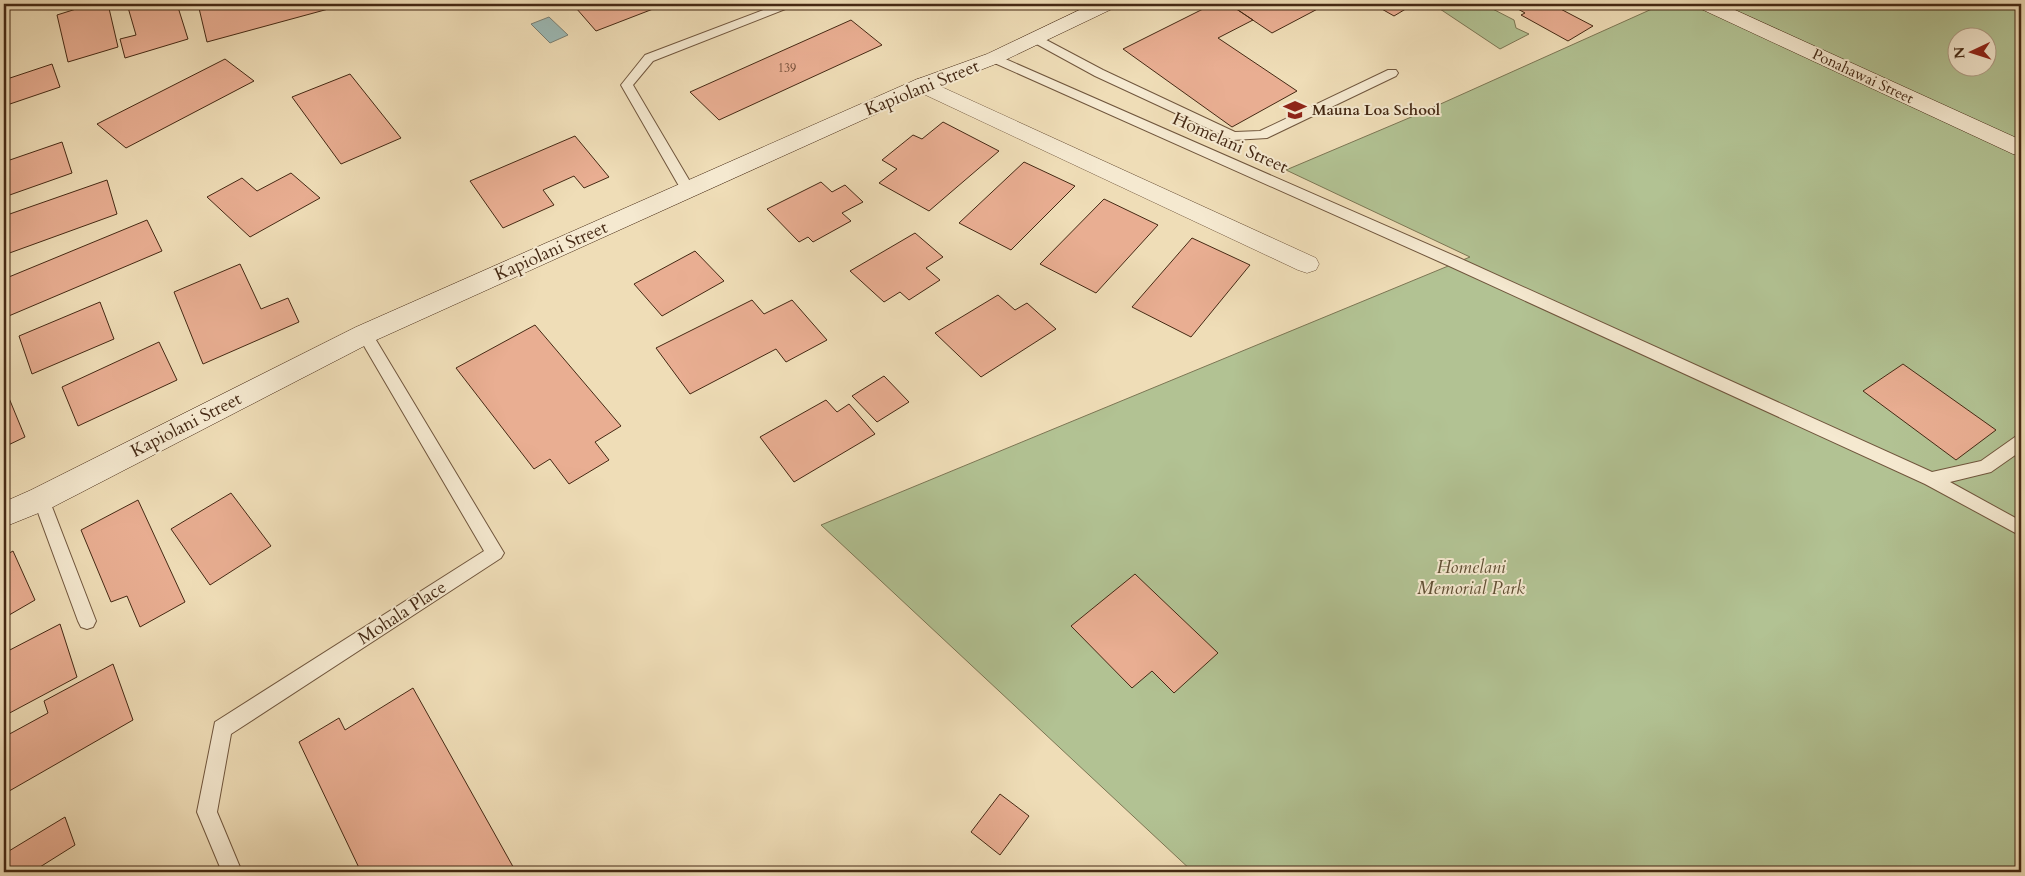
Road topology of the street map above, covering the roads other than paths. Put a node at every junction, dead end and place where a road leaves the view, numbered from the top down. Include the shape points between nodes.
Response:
1 (789, 4) edge
2 (1107, 4) edge
3 (1706, 4) edge
4 (1035, 38) junction
5 (994, 58) junction
6 (1392, 73) dead end
7 (922, 85) junction
8 (2021, 149) edge
9 (688, 190) junction
10 (1307, 264) dead end
11 (366, 334) junction
12 (2021, 442) edge
13 (1931, 478) junction
14 (41, 499) junction
15 (4, 515) edge
16 (2021, 529) edge
17 (87, 621) dead end
18 (232, 872) edge

1 - 9 lane via 649,58 627,86
2 - 4 street, Kapiolani Street
3 - 8 street, Ponahawai Street
4 - 5 street, Kapiolani Street
4 - 6 lane via 1099,73 1233,136 1262,135
5 - 7 street, Kapiolani Street
5 - 13 lane, Homelani Street
7 - 9 street, Kapiolani Street
7 - 10 street
9 - 11 street, Kapiolani Street
11 - 14 street, Kapiolani Street
11 - 18 lane, Mohala Place via 495,553 222,729 207,812
12 - 13 lane via 1985,467
13 - 16 lane, Homelani Street
14 - 15 street, Kapiolani Street
14 - 17 lane

